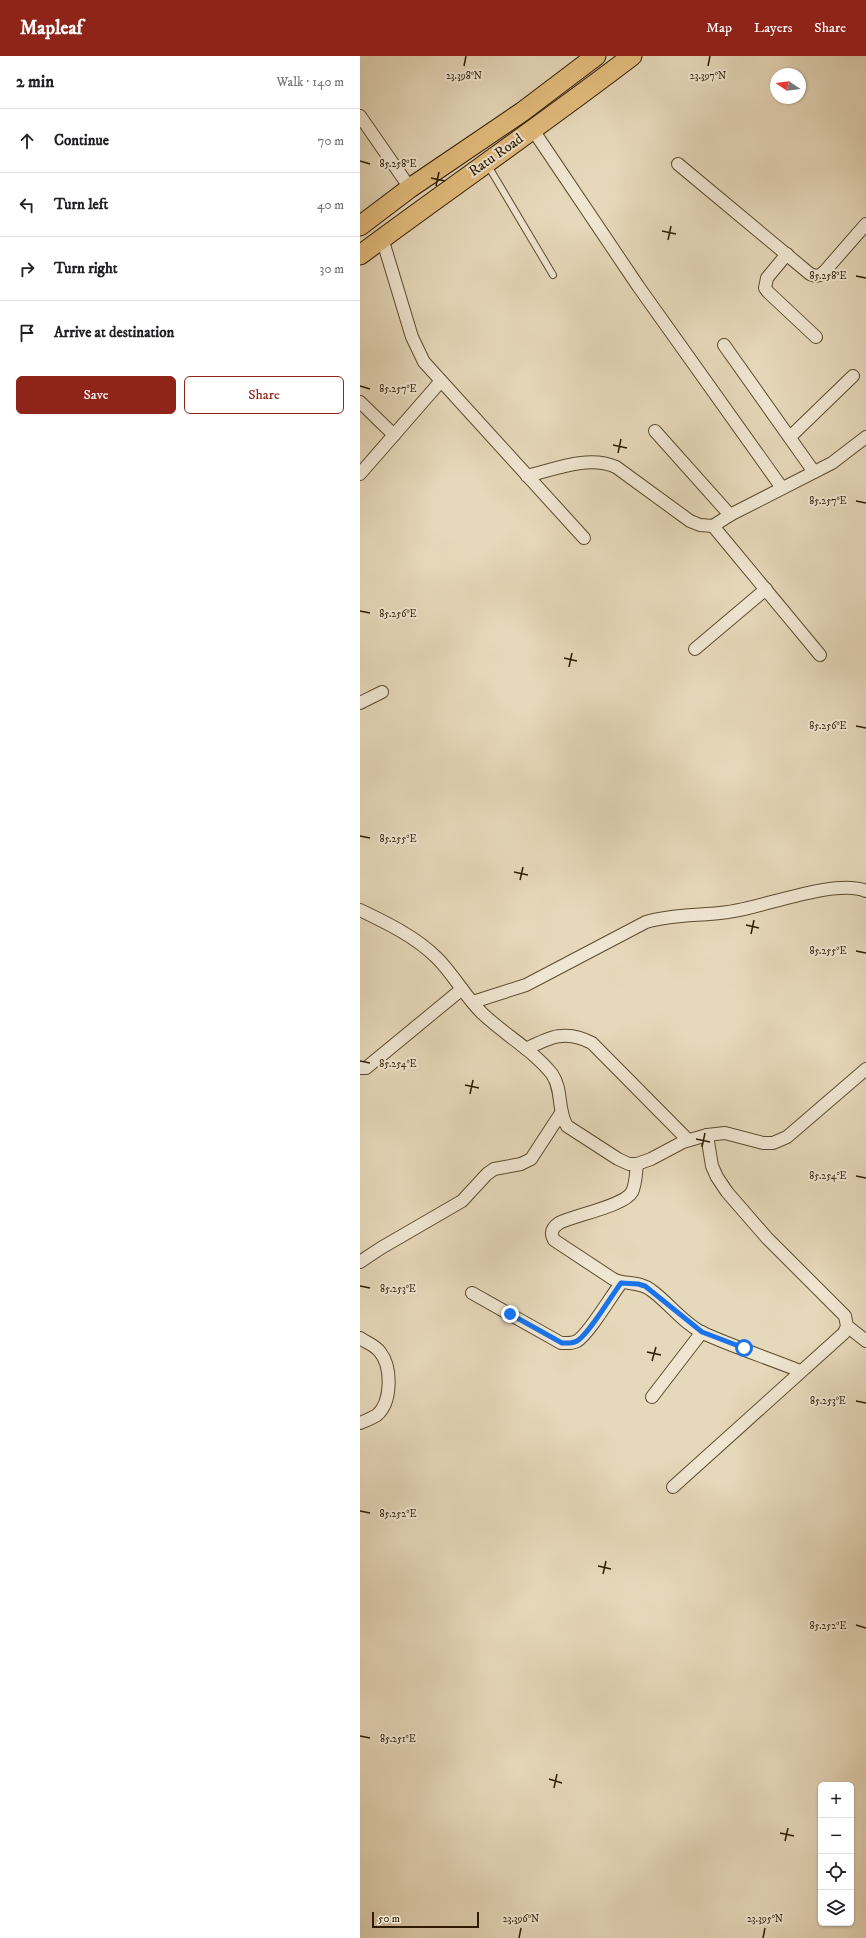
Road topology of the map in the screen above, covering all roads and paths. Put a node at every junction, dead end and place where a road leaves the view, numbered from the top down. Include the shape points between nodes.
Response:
1 (596, 56) edge
2 (632, 56) edge
3 (360, 116) edge
4 (532, 130) junction
5 (486, 163) junction
6 (678, 164) dead end
7 (410, 188) junction
8 (866, 224) edge
9 (360, 226) edge
10 (382, 238) junction
11 (787, 254) junction
12 (360, 255) edge
13 (553, 275) dead end
14 (816, 337) dead end
15 (724, 345) dead end
16 (853, 376) dead end
17 (441, 381) junction
18 (360, 402) edge
19 (655, 431) dead end
20 (394, 435) junction
21 (790, 437) junction
22 (866, 437) edge
23 (814, 472) junction
24 (360, 474) edge
25 (527, 476) junction
26 (782, 488) junction
27 (730, 515) junction
28 (713, 526) junction
29 (584, 538) dead end
30 (766, 589) junction
31 (695, 649) dead end
32 (820, 654) dead end
33 (382, 692) dead end
34 (360, 703) edge
35 (866, 891) edge
36 (360, 910) edge
37 (462, 988) junction
38 (473, 1002) junction
39 (526, 1049) junction
40 (360, 1068) edge
41 (866, 1069) edge
42 (561, 1113) junction
43 (706, 1134) junction
44 (688, 1140) junction
45 (637, 1164) junction
46 (362, 1258) edge
47 (621, 1283) junction
48 (472, 1293) dead end
49 (846, 1326) junction
50 (702, 1332) junction
51 (360, 1338) edge
52 (866, 1341) edge
53 (800, 1370) junction
54 (652, 1397) dead end
55 (360, 1423) edge
56 (673, 1487) dead end

1 - 7 main road, Ratu Road via 522,112
2 - 4 main road, Ratu Road
3 - 7 street
4 - 5 main road, Ratu Road
4 - 26 street via 638,286
5 - 10 main road, Ratu Road
5 - 13 lane
6 - 11 street
7 - 9 main road, Ratu Road
8 - 11 street via 820,276 810,274
10 - 12 main road, Ratu Road
10 - 17 street via 412,337 424,362
11 - 14 street via 767,278 765,288
15 - 21 street
16 - 21 street
17 - 20 street
17 - 25 street
18 - 20 street
19 - 27 street
20 - 24 street
21 - 23 street
22 - 23 street via 840,458
23 - 26 street
25 - 28 street via 588,462 609,464 690,521
25 - 29 street
26 - 27 street
27 - 28 street
28 - 30 street
30 - 31 street
30 - 32 street
33 - 34 street
35 - 38 street via 848,887 730,912 703,916 664,916 646,922 526,985
36 - 37 street via 384,921 419,943 438,959
37 - 38 street
37 - 40 street via 366,1068
38 - 39 street via 482,1013
39 - 42 street via 541,1062 557,1084
39 - 44 street via 558,1036 582,1038 592,1043
41 - 43 street via 787,1137 773,1143 763,1143 725,1132
42 - 45 street via 567,1126 578,1135 618,1160
42 - 46 street via 531,1159 521,1164 494,1169 462,1200
43 - 44 street
43 - 49 street via 712,1166 727,1192 767,1238 845,1316
44 - 45 street
45 - 47 street via 633,1190 629,1196 565,1220 554,1226 552,1231 554,1240
47 - 48 street via 587,1331 579,1340 571,1343 562,1343
47 - 50 street via 638,1284 651,1290
49 - 52 street
49 - 53 street via 844,1333
50 - 53 street
50 - 54 street
51 - 55 street via 382,1354 388,1377 383,1408 377,1415
53 - 56 street

